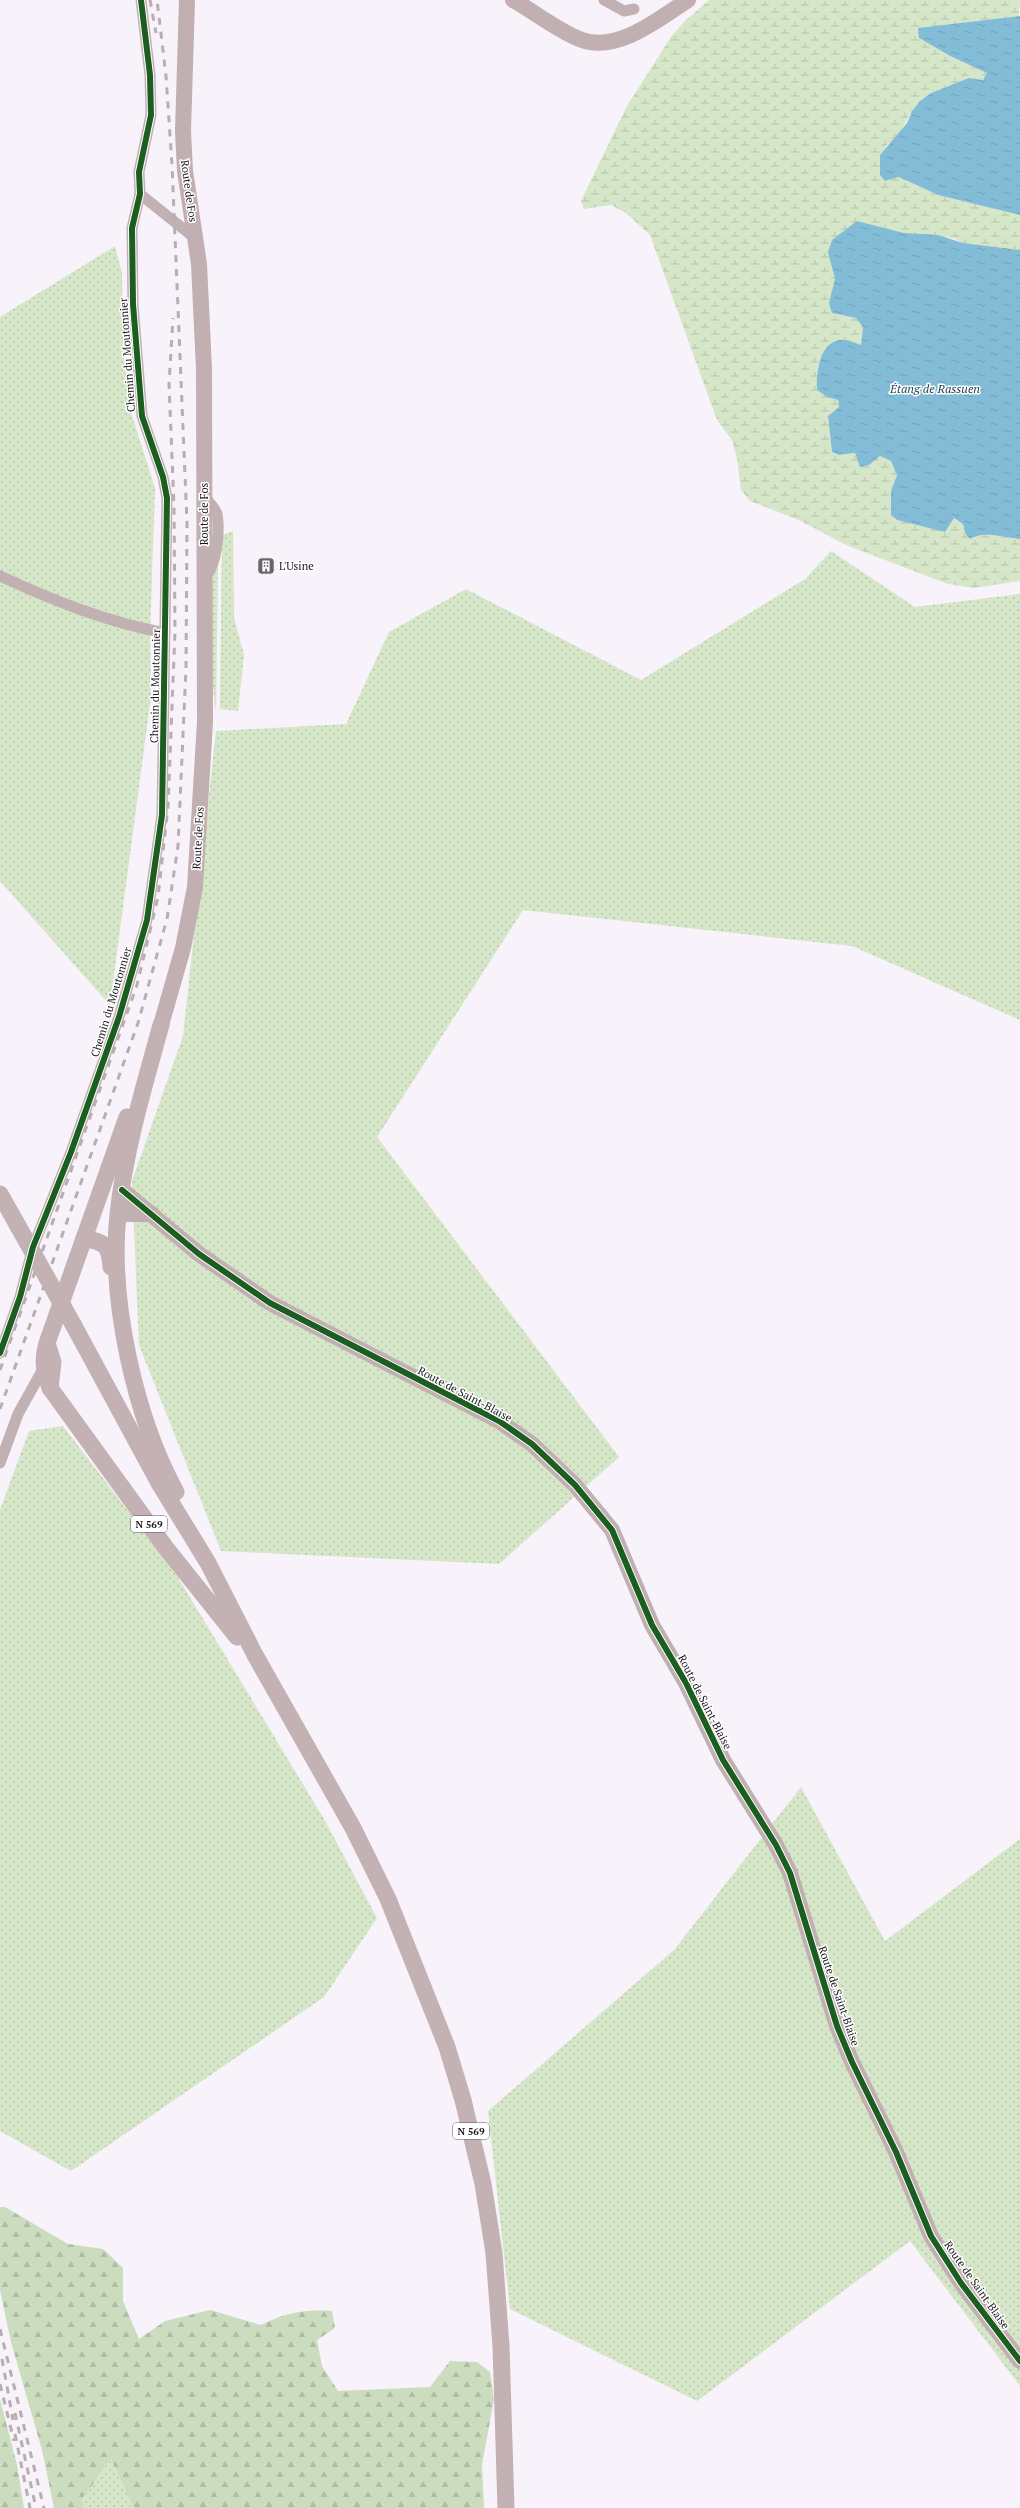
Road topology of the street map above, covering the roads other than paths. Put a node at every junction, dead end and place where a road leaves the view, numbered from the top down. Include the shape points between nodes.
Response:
1 (141, 0) edge
2 (187, 0) edge
3 (513, 0) edge
4 (604, 0) edge
5 (688, 0) edge
6 (634, 9) dead end
7 (140, 194) junction
8 (196, 239) junction
9 (0, 576) edge
10 (165, 633) junction
11 (161, 1025) junction
12 (122, 1190) junction
13 (0, 1194) edge
14 (97, 1196) junction
15 (118, 1214) junction
16 (152, 1214) junction
17 (84, 1238) junction
18 (47, 1343) junction
19 (125, 1343) junction
20 (0, 1353) edge
21 (43, 1369) junction
22 (50, 1388) junction
23 (26, 1402) junction
24 (0, 1463) edge
25 (208, 1564) junction
26 (255, 1655) junction
27 (1020, 2361) edge
28 (506, 2508) edge

1 - 7 street, Chemin du Moutonnier via 150,75 151,116 139,172
2 - 8 street, Route de Fos via 183,131 185,171
3 - 5 street via 582,40 606,42 647,26
4 - 6 street via 624,11
7 - 8 street
7 - 10 street, Chemin du Moutonnier via 131,244 137,381 142,416 163,477 167,498
8 - 11 street, Route de Fos via 204,369 205,722 195,887 183,948
9 - 10 street via 75,610 125,626
10 - 20 street, Chemin du Moutonnier via 162,815 147,920 119,1017 71,1152 33,1248 20,1297
11 - 12 main road via 131,1138
11 - 14 main road
12 - 14 main road
12 - 15 main road
12 - 16 street, Route de Saint-Blaise
13 - 25 main road, N 569, bridge via 158,1483
14 - 15 main road
14 - 17 main road
15 - 16 street
15 - 17 main road via 104,1218
15 - 19 main road via 120,1296
16 - 27 street, Route de Saint-Blaise via 199,1254 270,1303 499,1421 532,1444 575,1485 612,1530 652,1625 686,1683 723,1760 776,1845 790,1873 838,2026 852,2062 896,2152 930,2236 961,2283
17 - 18 main road
17 - 19 main road via 100,1242 110,1253 116,1319
18 - 21 main road
18 - 22 main road via 53,1362
19 - 25 main road via 153,1440 171,1483 198,1534
21 - 22 main road
21 - 23 street
22 - 23 street
22 - 26 main road, N 569 via 166,1548 236,1636
23 - 24 street via 18,1414
25 - 26 main road, N 569
26 - 28 main road, N 569 via 349,1821 388,1898 444,2040 463,2100 484,2184 494,2253 502,2346

